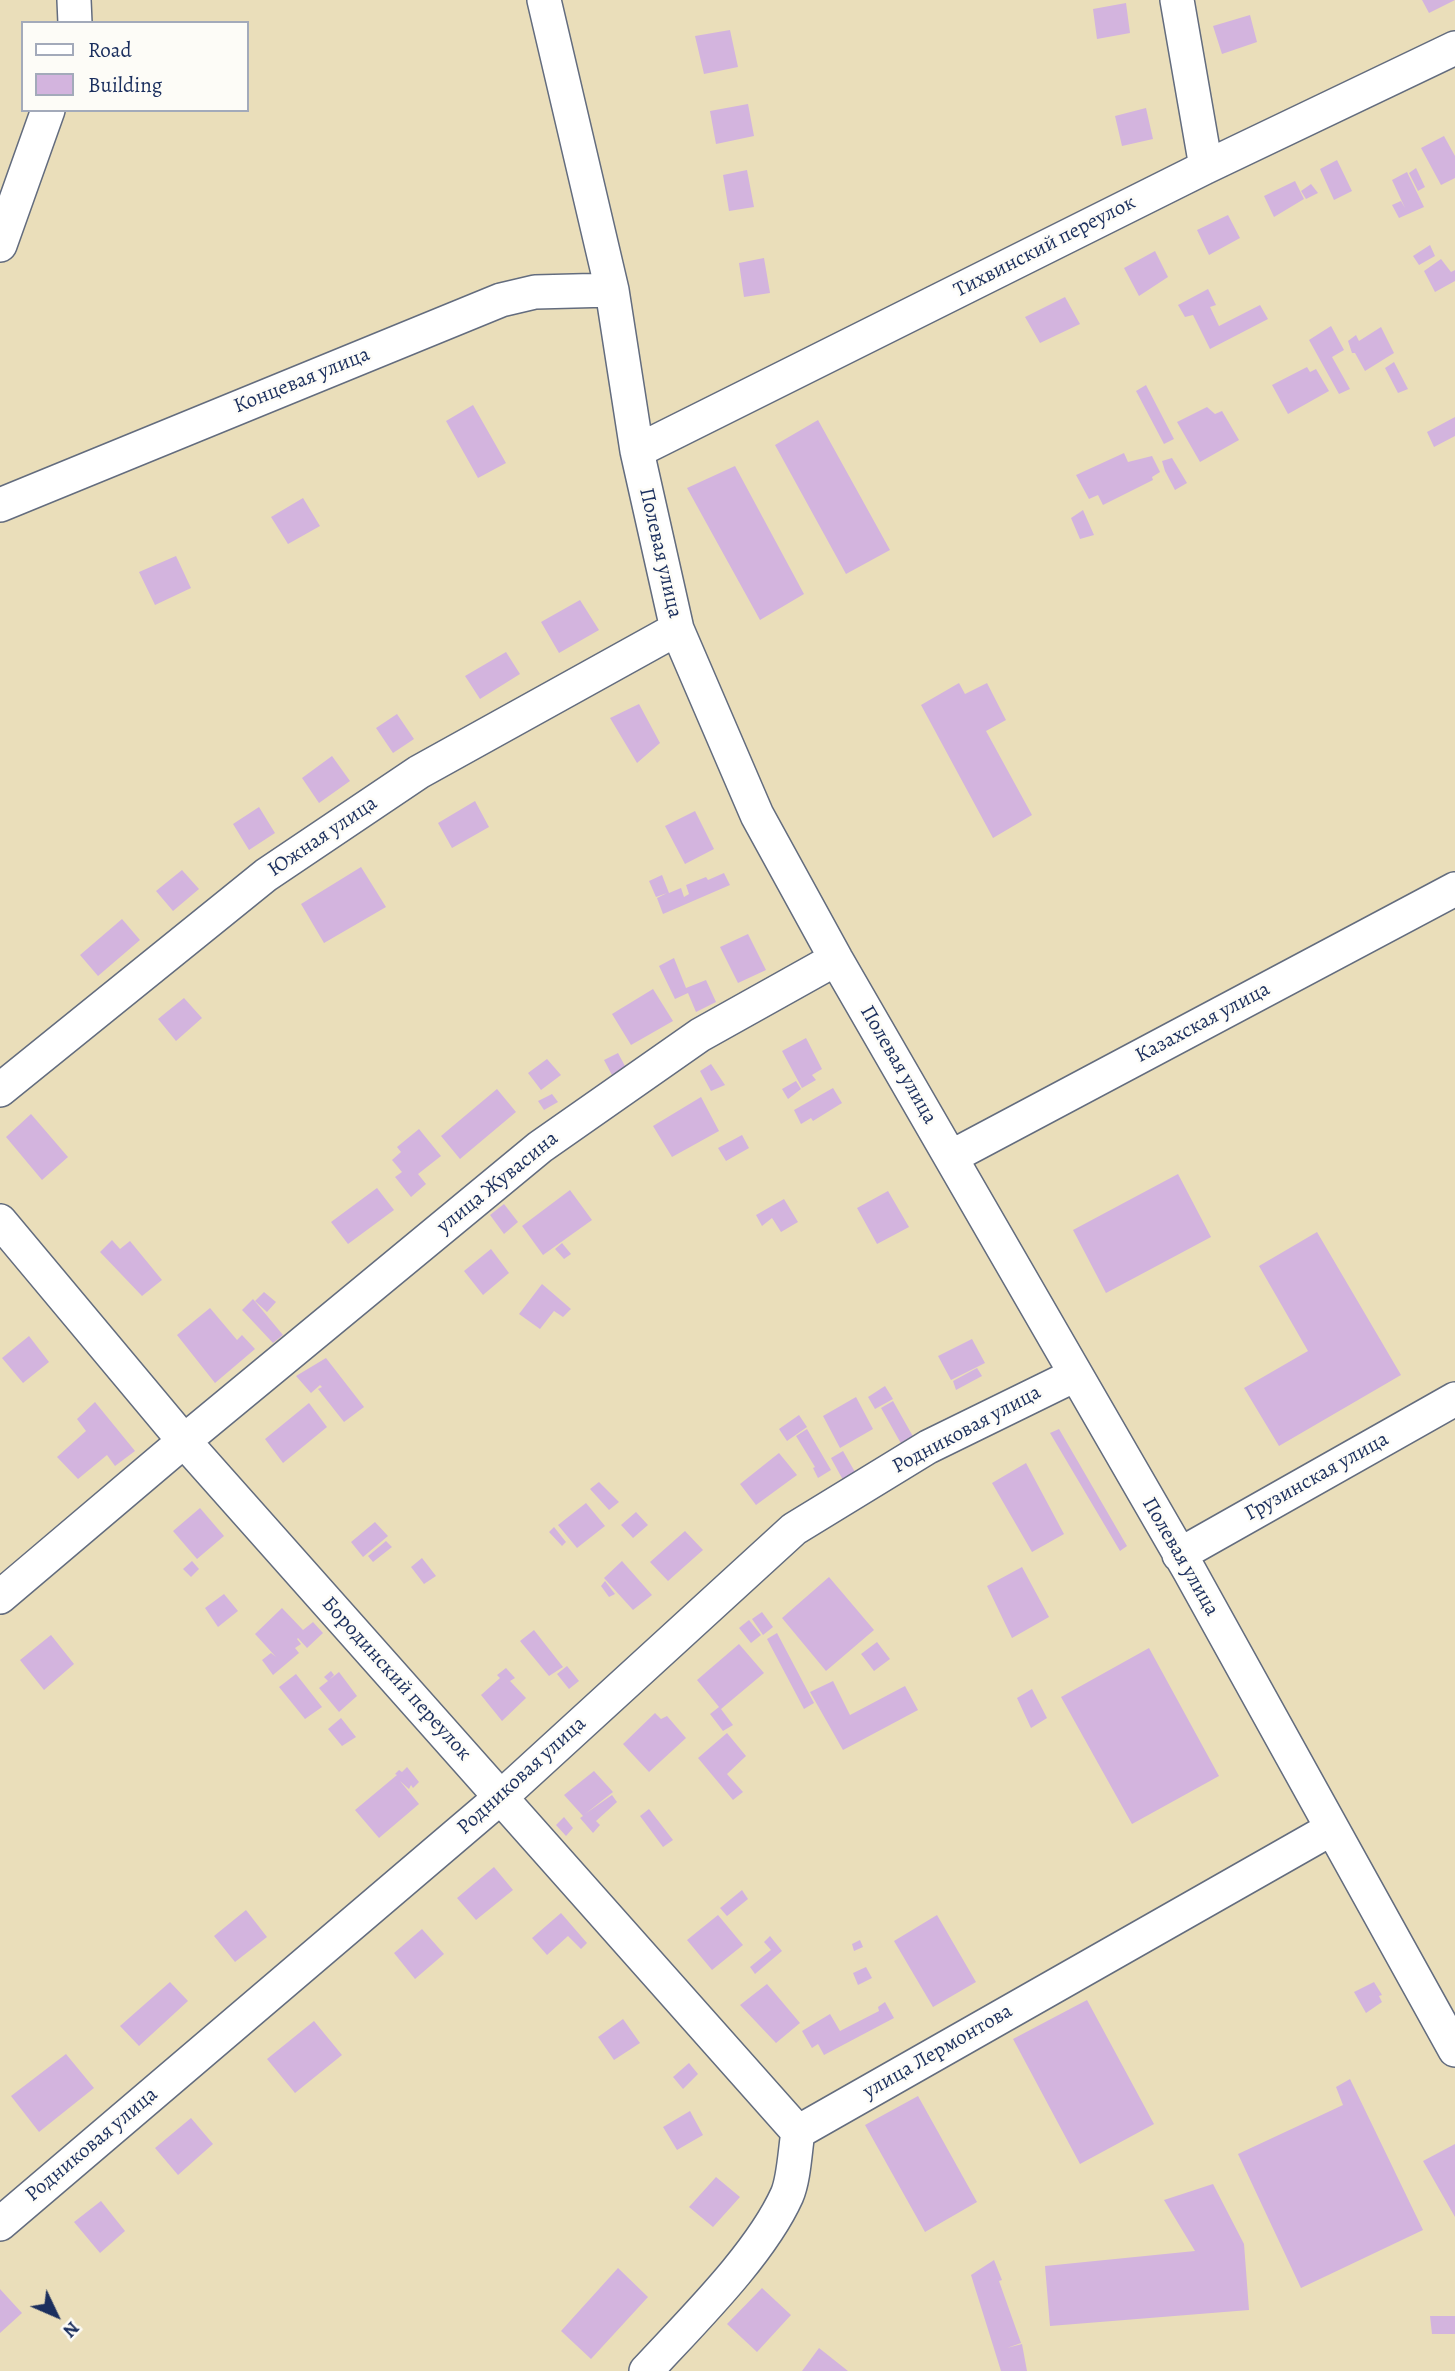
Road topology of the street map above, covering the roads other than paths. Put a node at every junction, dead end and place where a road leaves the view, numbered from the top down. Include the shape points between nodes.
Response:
1 (74, 0) edge
2 (544, 0) edge
3 (1177, 0) edge
4 (75, 21) edge
5 (1455, 48) edge
6 (47, 112) edge
7 (1206, 167) junction
8 (0, 245) edge
9 (612, 290) junction
10 (637, 451) junction
11 (0, 505) edge
12 (677, 629) junction
13 (1455, 889) edge
14 (836, 959) junction
15 (0, 1090) edge
16 (951, 1157) junction
17 (0, 1221) edge
18 (1075, 1375) junction
19 (1455, 1399) edge
20 (184, 1441) junction
21 (1179, 1555) junction
22 (0, 1597) edge
23 (501, 1797) junction
24 (1331, 1829) junction
25 (1452, 2036) edge
26 (798, 2132) junction
27 (0, 2224) edge
28 (646, 2371) edge

1 - 4 street
2 - 9 street, Полевая улица
3 - 7 street
5 - 7 street, Тихвинский переулок
6 - 8 street
7 - 10 street, Тихвинский переулок
9 - 10 street, Полевая улица
9 - 11 street, Концевая улица via 535,292 500,300
10 - 12 street, Полевая улица
12 - 14 street, Полевая улица via 757,815
12 - 15 street, Южная улица via 419,772 266,875
13 - 16 street, Казахская улица
14 - 16 street, Полевая улица
14 - 20 street, улица Жувасина via 700,1035 540,1147
16 - 18 street, Полевая улица
17 - 20 street, Бородинский переулок
18 - 21 street, Полевая улица
18 - 23 street, Родниковая улица via 928,1447 794,1529
19 - 21 street, Грузинская улица
20 - 22 street, улица Жувасина
20 - 23 street, Бородинский переулок
21 - 24 street, Полевая улица
23 - 26 street, Бородинский переулок
23 - 27 street, Родниковая улица
24 - 25 street, Полевая улица
24 - 26 street, улица Лермонтова
26 - 28 street via 788,2193 763,2235

